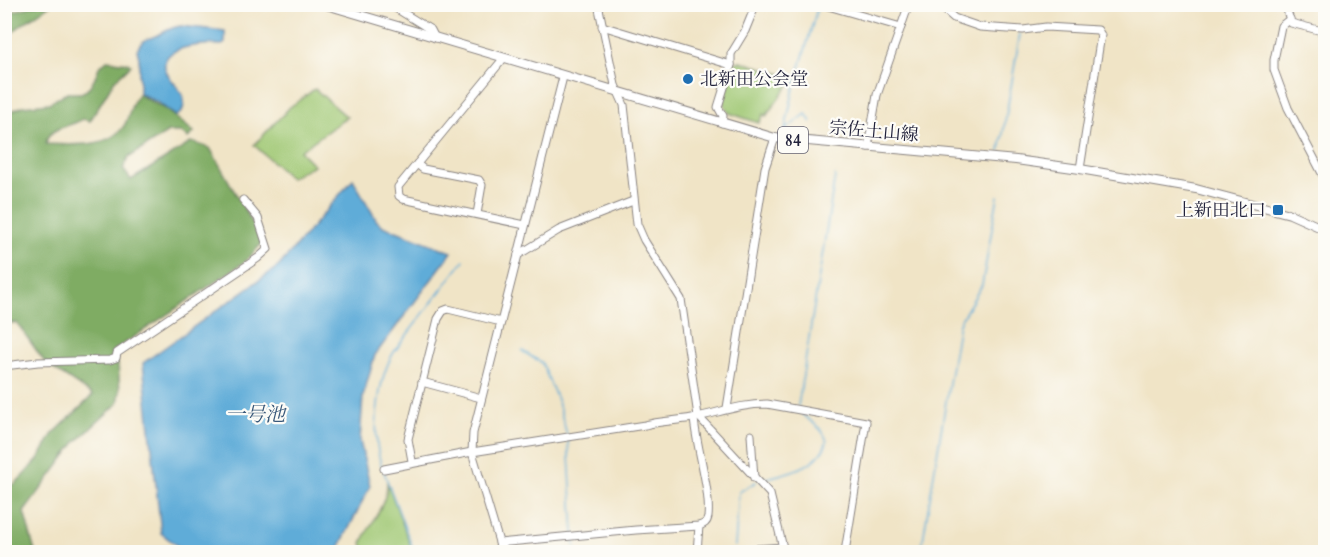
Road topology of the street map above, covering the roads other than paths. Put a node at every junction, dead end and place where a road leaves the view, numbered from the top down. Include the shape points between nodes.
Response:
1 (323, 4) edge
2 (389, 4) edge
3 (598, 4) edge
4 (756, 4) edge
5 (821, 4) edge
6 (909, 4) edge
7 (938, 4) edge
8 (1287, 4) edge
9 (1290, 19) junction
10 (602, 26) junction
11 (900, 27) junction
12 (1326, 32) edge
13 (435, 38) junction
14 (503, 59) junction
15 (731, 65) junction
16 (563, 77) junction
17 (620, 93) junction
18 (722, 123) junction
19 (775, 138) junction
20 (868, 147) junction
21 (417, 164) junction
22 (1080, 169) junction
23 (1326, 182) edge
24 (243, 200) dead end
25 (633, 201) junction
26 (477, 214) junction
27 (525, 225) junction
28 (1325, 226) edge
29 (518, 255) junction
30 (501, 322) junction
31 (4, 366) edge
32 (422, 382) junction
33 (481, 398) junction
34 (726, 408) junction
35 (696, 417) junction
36 (751, 435) dead end
37 (472, 452) junction
38 (412, 461) dead end
39 (384, 469) dead end
40 (754, 478) junction
41 (699, 526) junction
42 (499, 543) junction
43 (783, 550) edge
44 (502, 552) edge
45 (697, 552) edge
46 (712, 552) edge
47 (845, 552) edge

1 - 13 main road, 宗佐土山線 / 84
2 - 13 street via 431,30
3 - 10 street
4 - 15 street via 731,54
5 - 11 street
6 - 11 street
7 - 22 street via 947,14 980,27 1098,30 1101,35
8 - 9 street
9 - 12 street
9 - 23 street via 1281,26 1274,70 1288,108
10 - 15 street
10 - 17 street
11 - 20 street via 877,95
13 - 14 main road, 宗佐土山線 / 84
14 - 16 main road, 宗佐土山線 / 84
14 - 21 street
15 - 18 street via 718,107
16 - 17 main road, 宗佐土山線 / 84
16 - 27 street
17 - 18 main road, 宗佐土山線 / 84
17 - 25 street
18 - 19 main road, 宗佐土山線 / 84
19 - 20 main road, 宗佐土山線 / 84
19 - 34 street via 765,168
20 - 22 main road, 宗佐土山線 / 84
21 - 26 street via 479,180 482,185
21 - 26 street via 398,187 401,198
22 - 28 main road, 宗佐土山線 / 84 via 1196,189
24 - 31 street via 258,218 268,249 117,353 116,358
25 - 29 street via 559,230
25 - 35 street via 640,232 681,300
26 - 27 street
27 - 29 street
29 - 30 street
30 - 32 street via 443,311
30 - 33 street
32 - 33 street
32 - 38 street via 408,439
33 - 37 street
34 - 35 street
34 - 47 street via 767,404 866,422
35 - 37 street
35 - 40 street
35 - 41 street via 708,519
36 - 40 street
37 - 39 street
37 - 42 street
40 - 43 street via 770,494
41 - 42 street
41 - 45 street
42 - 44 street
43 - 46 street

